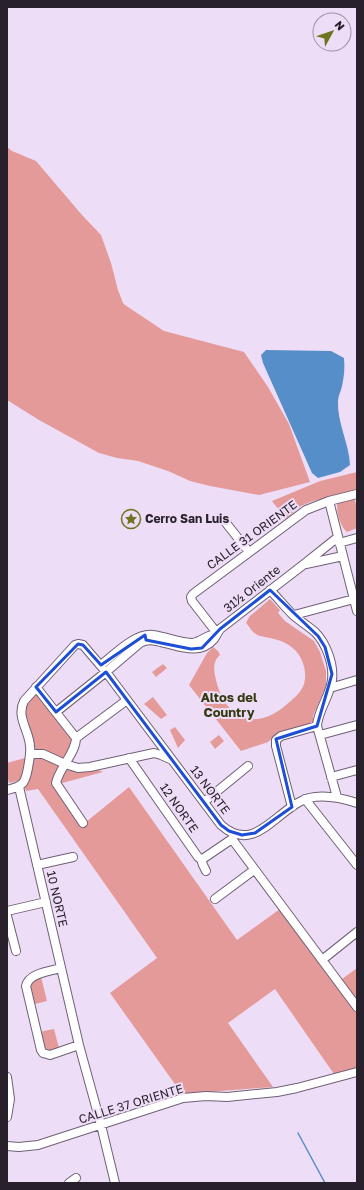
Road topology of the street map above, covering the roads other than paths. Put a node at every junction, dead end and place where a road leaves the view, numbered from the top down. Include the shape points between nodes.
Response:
1 (357, 496) edge
2 (329, 502) junction
3 (226, 523) dead end
4 (357, 538) edge
5 (338, 540) junction
6 (249, 552) junction
7 (343, 556) junction
8 (303, 565) junction
9 (354, 587) edge
10 (270, 590) junction
11 (354, 599) junction
12 (357, 611) edge
13 (294, 615) junction
14 (217, 633) junction
15 (103, 669) junction
16 (357, 680) edge
17 (36, 687) junction
18 (330, 688) junction
19 (127, 700) junction
20 (56, 712) junction
21 (357, 725) edge
22 (317, 726) junction
23 (320, 735) junction
24 (76, 738) junction
25 (30, 754) junction
26 (129, 758) junction
27 (65, 764) junction
28 (175, 764) junction
29 (248, 766) dead end
30 (357, 770) edge
31 (331, 777) junction
32 (19, 787) junction
33 (7, 790) edge
34 (337, 798) junction
35 (305, 800) junction
36 (204, 802) junction
37 (357, 803) edge
38 (292, 807) junction
39 (83, 823) dead end
40 (234, 836) junction
41 (73, 857) dead end
42 (201, 858) junction
43 (357, 865) edge
44 (37, 866) junction
45 (254, 870) junction
46 (206, 871) dead end
47 (215, 899) dead end
48 (46, 902) junction
49 (7, 911) edge
50 (7, 916) edge
51 (357, 932) edge
52 (16, 951) dead end
53 (322, 960) junction
54 (61, 968) junction
55 (357, 1007) edge
56 (79, 1046) junction
57 (357, 1072) edge
58 (7, 1077) edge
59 (7, 1118) edge
60 (101, 1125) junction
61 (7, 1146) edge
62 (115, 1183) edge

1 - 2 street, CALLE 31 ORIENTE
2 - 5 street
2 - 6 street, CALLE 31 ORIENTE via 306,510
3 - 6 street
4 - 5 street
5 - 7 street
5 - 8 street, 31½ Oriente
6 - 14 street, CALLE 31 ORIENTE via 191,597
7 - 8 street, 31½ Oriente
7 - 9 street
8 - 10 street, 31½ Oriente
9 - 11 street
10 - 13 street
10 - 14 street, 31½ Oriente
11 - 12 street
11 - 13 street
13 - 18 street via 314,632 326,647 332,674
14 - 15 street, 31½ Oriente via 205,646 195,649 136,638
15 - 17 street, 13 NORTE via 83,645 75,645
15 - 19 street, 13 NORTE
15 - 20 street, 31½ Oriente
16 - 18 street
17 - 20 street
17 - 25 street via 24,701 21,711 30,742
18 - 22 street
19 - 24 street
19 - 28 street, 13 NORTE
20 - 24 street
21 - 23 street
22 - 23 street
22 - 38 street via 282,735 277,739 276,746
23 - 31 street
24 - 27 street via 76,744
25 - 27 street via 43,754
25 - 32 street via 26,780
26 - 27 street via 90,767 78,768
26 - 28 street via 154,753 161,754
26 - 42 street, 12 NORTE
27 - 39 street via 56,783
28 - 36 street, 13 NORTE
29 - 36 street
30 - 31 street
31 - 34 street
32 - 33 street
32 - 44 street, 10 NORTE
34 - 35 street via 320,796
34 - 37 street
35 - 38 street
35 - 43 street
36 - 40 street, 13 NORTE via 221,825
38 - 40 street via 255,833
40 - 42 street
40 - 45 street, 13 NORTE
41 - 44 street
42 - 46 street, 12 NORTE
44 - 48 street, 10 NORTE
45 - 47 street
45 - 53 street, 13 NORTE
48 - 49 street
48 - 54 street, 10 NORTE
50 - 52 street
51 - 53 street
53 - 55 street, 13 NORTE
54 - 56 street, 10 NORTE
54 - 56 street via 32,977 27,982 37,1034 43,1053 50,1055
56 - 60 street, 10 NORTE
57 - 60 street, CALLE 37 ORIENTE via 277,1092 183,1098
58 - 59 street via 10,1099
60 - 61 street, CALLE 37 ORIENTE via 38,1145
60 - 62 street, 10 NORTE

